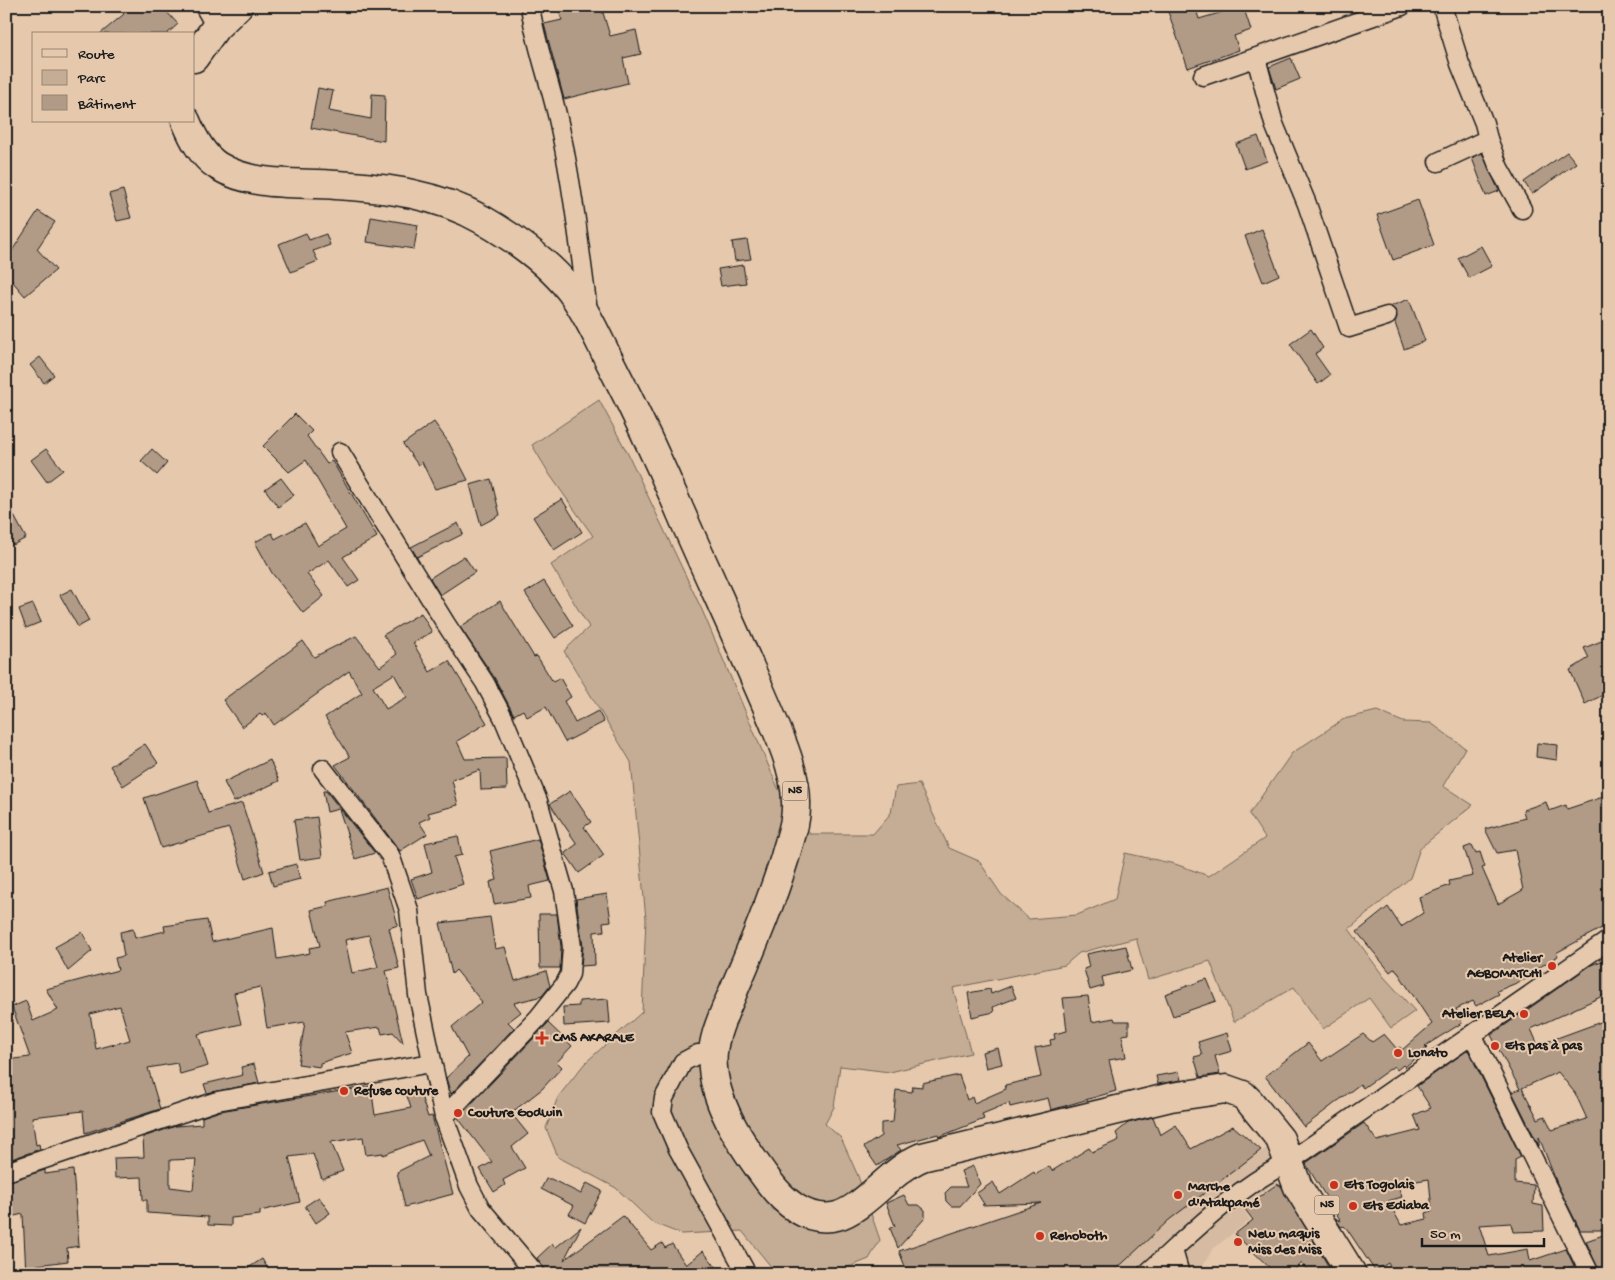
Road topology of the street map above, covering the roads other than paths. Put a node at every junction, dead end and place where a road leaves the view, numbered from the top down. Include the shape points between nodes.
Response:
1 (238, 6) edge
2 (530, 6) edge
3 (1402, 6) edge
4 (1442, 6) edge
5 (210, 17) edge
6 (195, 55) edge
7 (1256, 58) junction
8 (1202, 76) dead end
9 (187, 122) edge
10 (1488, 139) junction
11 (1438, 162) dead end
12 (1522, 209) dead end
13 (1387, 316) dead end
14 (590, 322) junction
15 (340, 452) dead end
16 (323, 769) dead end
17 (1609, 940) edge
18 (1472, 1034) junction
19 (713, 1056) junction
20 (431, 1063) junction
21 (444, 1117) junction
22 (1288, 1152) junction
23 (6, 1172) edge
24 (1173, 1250) junction
25 (536, 1274) edge
26 (748, 1274) edge
27 (1146, 1274) edge
28 (1180, 1274) edge
29 (1352, 1274) edge
30 (1369, 1274) edge
31 (1590, 1274) edge

1 - 5 main road
2 - 14 street via 534,38 560,126
3 - 7 street
4 - 10 street
5 - 6 main road
7 - 8 street
7 - 13 street via 1274,124 1307,204 1350,328
9 - 14 main road, N5 via 202,150 216,164 232,172 272,181 406,192 467,212 505,234 553,272 570,290
10 - 11 street
10 - 12 street via 1499,168
14 - 19 main road, N5 via 634,408 767,703 786,750 794,781 794,826 779,880 719,1026
15 - 21 street via 503,717 538,801 564,891 572,947 566,984
16 - 20 street via 390,855 401,882 409,910 418,995
17 - 18 street
18 - 22 street
18 - 31 street
19 - 22 main road, N5 via 717,1086 746,1150 788,1203 800,1211 823,1217 846,1212 899,1170 922,1157 1208,1090 1226,1089 1243,1096 1261,1114
19 - 26 street via 698,1054 683,1062 664,1098 662,1112 678,1149
20 - 21 street
20 - 23 street via 217,1101
21 - 25 street via 469,1186 481,1209
22 - 24 street via 1208,1216
22 - 29 main road, N5 via 1298,1186
22 - 30 main road, N5
24 - 27 street
24 - 28 street

